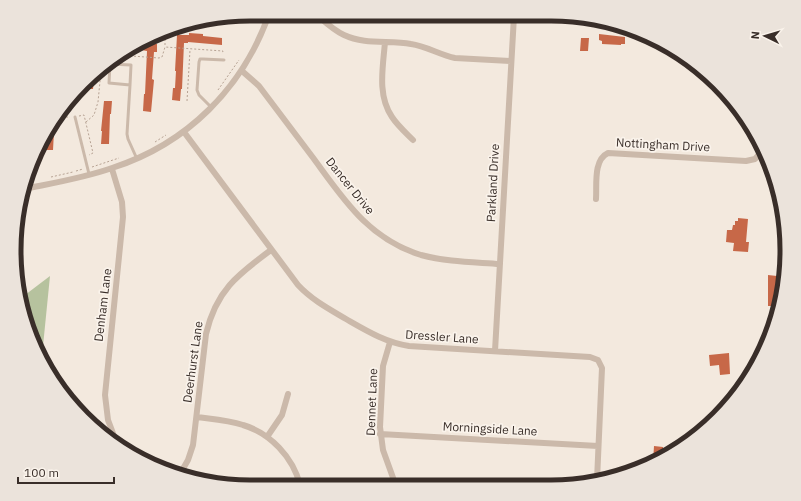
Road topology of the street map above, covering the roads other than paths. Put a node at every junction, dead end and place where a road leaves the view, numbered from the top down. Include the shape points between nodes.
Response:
1 (266, 21) edge
2 (324, 21) edge
3 (514, 21) edge
4 (385, 42) junction
5 (223, 60) road end
6 (511, 61) junction
7 (116, 65) edge
8 (110, 69) edge
9 (242, 71) junction
10 (130, 85) junction
11 (211, 108) junction
12 (75, 117) dead end
13 (184, 132) junction
14 (413, 140) dead end
15 (759, 155) edge
16 (137, 159) junction
17 (112, 169) junction
18 (89, 174) junction
19 (30, 188) edge
20 (596, 199) dead end
21 (271, 250) junction
22 (500, 264) junction
23 (390, 342) junction
24 (495, 352) junction
25 (288, 394) dead end
26 (196, 417) junction
27 (380, 434) junction
28 (114, 435) edge
29 (267, 437) junction
30 (598, 446) junction
31 (183, 470) edge
32 (597, 475) edge
33 (298, 480) edge
34 (394, 480) edge

1 - 9 street
2 - 4 street via 345,35 361,40
3 - 6 street, Parkland Drive
4 - 6 street via 416,45 455,58
4 - 14 street via 382,83 386,105 392,118
5 - 11 lane via 203,59 199,62 198,92
6 - 22 street, Parkland Drive
7 - 10 lane via 131,66
8 - 10 lane via 109,83
9 - 11 street
9 - 22 street, Dancer Drive via 259,86 348,206 373,230 403,248 426,256
10 - 16 lane via 127,134
11 - 13 street
12 - 18 lane
13 - 16 street
13 - 21 street, Dressler Lane
15 - 20 street, Nottingham Drive via 755,159 746,161 608,153 601,158 598,165
16 - 17 street
17 - 18 street
17 - 28 street, Denham Lane via 124,217 104,395
18 - 19 street
21 - 23 street, Dressler Lane via 294,281 309,296 363,329
21 - 26 street, Deerhurst Lane via 232,280 213,312 206,334
22 - 24 street, Parkland Drive
23 - 24 street, Dressler Lane via 409,346
23 - 27 street, Dennet Lane via 383,366
24 - 30 street, Dressler Lane via 590,357 598,360 602,368
25 - 29 street via 282,415
26 - 29 street via 241,424
26 - 31 street, Deerhurst Lane via 191,453
27 - 30 street, Morningside Lane
27 - 34 street, Dennet Lane
29 - 33 street via 290,462
30 - 32 street, Dressler Lane

